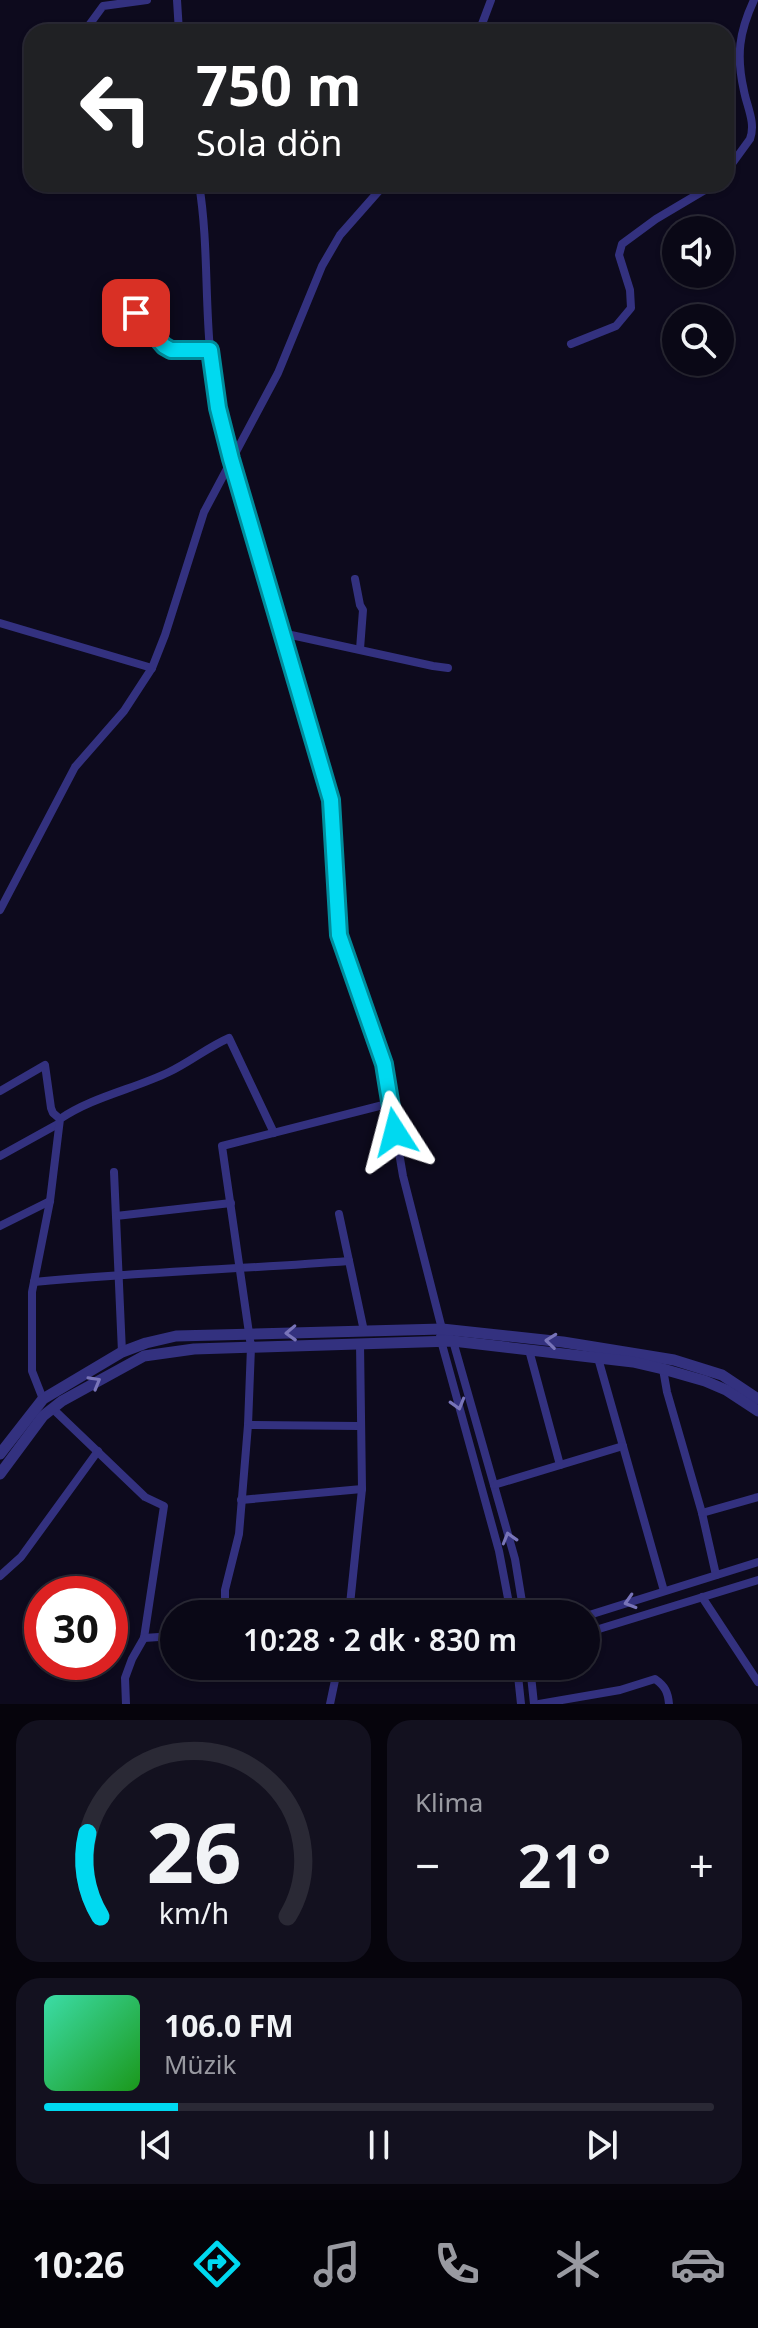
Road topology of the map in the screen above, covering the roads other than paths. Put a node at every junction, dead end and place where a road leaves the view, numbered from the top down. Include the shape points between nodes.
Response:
1 (147, 0) edge
2 (177, 0) edge
3 (491, 0) edge
4 (754, 0) edge
5 (90, 24) edge
6 (178, 24) edge
7 (482, 24) edge
8 (734, 161) edge
9 (200, 192) edge
10 (378, 192) edge
11 (702, 192) edge
12 (107, 289) dead end
13 (571, 344) dead end
14 (210, 350) junction
15 (231, 459) junction
16 (355, 579) dead end
17 (0, 623) edge
18 (282, 633) junction
19 (360, 649) junction
20 (152, 668) junction
21 (448, 668) dead end
22 (0, 910) edge
23 (0, 1091) edge
24 (391, 1103) junction
25 (59, 1122) junction
26 (274, 1133) junction
27 (0, 1156) edge
28 (114, 1172) dead end
29 (50, 1201) junction
30 (231, 1203) junction
31 (339, 1214) dead end
32 (116, 1216) junction
33 (0, 1226) edge
34 (349, 1261) junction
35 (241, 1270) junction
36 (118, 1274) junction
37 (34, 1282) junction
38 (441, 1334) junction
39 (362, 1337) junction
40 (251, 1341) junction
41 (453, 1341) junction
42 (529, 1350) junction
43 (122, 1352) junction
44 (598, 1358) junction
45 (663, 1369) junction
46 (43, 1399) junction
47 (758, 1399) edge
48 (52, 1408) junction
49 (758, 1411) edge
50 (248, 1425) junction
51 (359, 1426) junction
52 (623, 1446) junction
53 (98, 1451) junction
54 (0, 1454) edge
55 (560, 1465) junction
56 (0, 1474) edge
57 (494, 1485) junction
58 (362, 1489) junction
59 (758, 1497) edge
60 (241, 1500) junction
61 (702, 1513) junction
62 (758, 1562) edge
63 (716, 1575) junction
64 (0, 1576) edge
65 (758, 1580) edge
66 (664, 1591) junction
67 (702, 1597) junction
68 (225, 1600) edge
69 (351, 1600) edge
70 (508, 1600) edge
71 (522, 1600) edge
72 (600, 1612) edge
73 (600, 1629) edge
74 (160, 1637) edge
75 (144, 1638) junction
76 (335, 1680) edge
77 (518, 1680) edge
78 (532, 1680) edge
79 (758, 1682) edge
80 (126, 1704) edge
81 (330, 1704) edge
82 (521, 1704) edge
83 (536, 1704) edge
84 (669, 1704) edge

1 - 5 street via 103,6
2 - 6 street
3 - 7 street
4 - 8 street via 744,22 739,60 753,129
9 - 14 street
10 - 15 street via 328,254 281,365
11 - 13 street via 622,244 619,252 631,308 616,326
12 - 14 street via 164,346
14 - 15 street
15 - 18 street
15 - 20 street via 204,512
16 - 19 street via 363,610
17 - 20 street
18 - 19 street
18 - 24 street via 331,800 339,935 384,1064
19 - 21 street
20 - 22 street via 124,711 75,767
23 - 25 street via 45,1065 51,1108
24 - 26 street
24 - 38 street
25 - 26 street via 229,1038
25 - 27 street
25 - 29 street
26 - 30 street via 222,1146
28 - 32 street
29 - 33 street
29 - 37 street
30 - 32 street
30 - 35 street
31 - 34 street
32 - 36 street
34 - 35 street
34 - 39 street
35 - 36 street
35 - 40 street
36 - 37 street
36 - 43 street
37 - 46 street via 32,1371
38 - 39 street
38 - 41 street
47 -> 38 street via 722,1375 674,1360 563,1342
38 -> 70 street
39 - 40 street
39 - 51 street
40 - 43 street via 176,1336
48 -> 40 street via 144,1356
40 - 50 street
41 - 42 street
41 - 57 street
42 - 44 street
42 - 55 street
43 - 46 street
44 - 45 street
44 - 52 street
45 - 49 street via 726,1390
45 - 61 street
46 - 54 street
48 - 53 street
48 - 56 street
50 - 51 street
50 - 60 street
51 - 58 street
52 - 55 street
52 - 66 street
53 - 64 street via 21,1557
53 - 75 street via 145,1497 164,1506
55 - 57 street
71 -> 57 street
58 - 60 street
58 - 69 street
59 - 61 street
60 - 68 street
61 - 63 street
62 - 63 street
63 - 66 street
65 - 67 street
66 -> 72 street
67 - 73 street
67 - 79 street
74 - 75 street
75 - 80 street via 125,1678
76 - 81 street
77 - 82 street
78 - 83 street
83 - 84 street via 655,1679 664,1685

